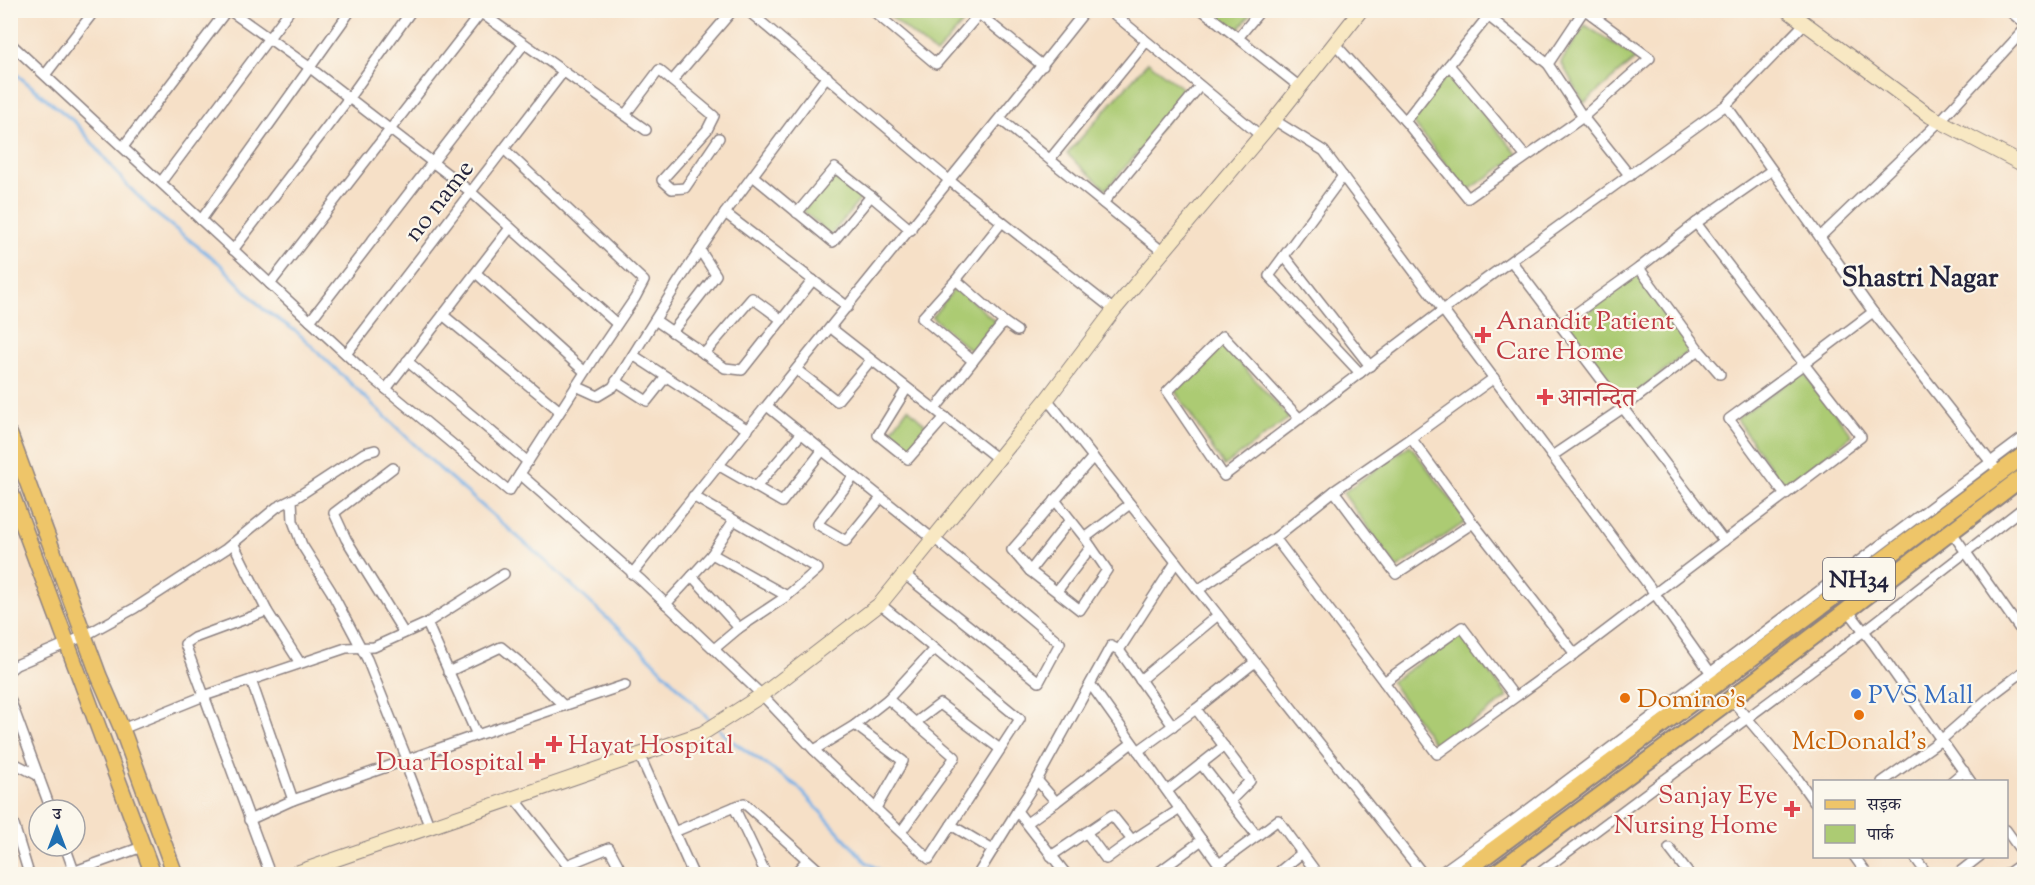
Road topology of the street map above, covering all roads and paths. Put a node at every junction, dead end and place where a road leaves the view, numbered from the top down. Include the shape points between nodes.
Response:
1 (94, 10) edge
2 (228, 10) edge
3 (290, 10) edge
4 (351, 10) edge
5 (412, 10) edge
6 (733, 10) edge
7 (747, 10) edge
8 (872, 10) edge
9 (1086, 10) edge
10 (1109, 10) edge
11 (1202, 10) edge
12 (1261, 10) edge
13 (1361, 10) edge
14 (1585, 10) edge
15 (1787, 10) edge
16 (2008, 10) edge
17 (480, 12) edge
18 (977, 12) edge
19 (1490, 13) edge
20 (2025, 23) edge
21 (1804, 24) junction
22 (2025, 30) edge
23 (1238, 38) junction
24 (269, 39) junction
25 (1146, 42) junction
26 (10, 43) edge
27 (524, 44) junction
28 (1335, 44) junction
29 (1548, 64) junction
30 (1449, 65) junction
31 (1042, 66) junction
32 (309, 67) junction
33 (564, 72) junction
34 (45, 75) junction
35 (827, 76) junction
36 (672, 81) junction
37 (1200, 86) junction
38 (1300, 87) junction
39 (349, 98) junction
40 (1726, 105) junction
41 (625, 115) junction
42 (1583, 117) junction
43 (1000, 119) junction
44 (1274, 120) junction
45 (1406, 121) junction
46 (1940, 122) junction
47 (390, 130) junction
48 (646, 130) dead end
49 (1261, 136) junction
50 (719, 138) dead end
51 (123, 147) junction
52 (504, 149) junction
53 (1526, 157) junction
54 (1050, 159) junction
55 (432, 162) junction
56 (2025, 165) edge
57 (1772, 170) junction
58 (753, 176) junction
59 (1343, 176) junction
60 (1630, 176) junction
61 (950, 181) junction
62 (160, 182) junction
63 (471, 192) junction
64 (871, 196) junction
65 (1103, 203) junction
66 (725, 213) junction
67 (797, 213) junction
68 (201, 220) junction
69 (1002, 222) junction
70 (1696, 223) junction
71 (510, 228) junction
72 (911, 230) junction
73 (1820, 237) junction
74 (233, 250) junction
75 (700, 250) junction
76 (1163, 252) junction
77 (1284, 256) junction
78 (1512, 262) junction
79 (1639, 267) junction
80 (476, 273) junction
81 (813, 280) junction
82 (956, 280) junction
83 (270, 284) junction
84 (848, 307) junction
85 (1114, 310) junction
86 (1443, 310) junction
87 (1873, 312) junction
88 (443, 315) junction
89 (655, 320) junction
90 (782, 320) junction
91 (310, 321) junction
92 (1004, 322) junction
93 (617, 324) junction
94 (1560, 325) junction
95 (831, 328) junction
96 (1017, 331) dead end
97 (672, 332) junction
98 (1699, 350) junction
99 (346, 354) junction
100 (704, 354) junction
101 (633, 355) junction
102 (871, 360) junction
103 (407, 361) junction
104 (973, 361) junction
105 (1804, 364) junction
106 (1370, 366) junction
107 (797, 370) junction
108 (585, 372) junction
109 (1360, 373) junction
110 (1720, 374) dead end
111 (666, 377) junction
112 (1494, 378) junction
113 (616, 381) junction
114 (576, 386) junction
115 (907, 388) junction
116 (386, 389) junction
117 (1047, 399) junction
118 (767, 406) junction
119 (1623, 408) junction
120 (935, 409) junction
121 (560, 411) junction
122 (945, 417) junction
123 (1300, 419) junction
124 (747, 429) junction
125 (801, 434) junction
126 (10, 435) edge
127 (2025, 437) edge
128 (1411, 438) junction
129 (375, 450) dead end
130 (822, 451) junction
131 (2025, 455) edge
132 (1552, 456) junction
133 (1093, 457) junction
134 (998, 459) junction
135 (528, 462) junction
136 (718, 465) junction
137 (393, 468) dead end
138 (1996, 468) junction
139 (520, 474) junction
140 (854, 476) junction
141 (2025, 476) edge
142 (756, 487) junction
143 (10, 490) edge
144 (1334, 491) junction
145 (1785, 495) junction
146 (693, 496) junction
147 (881, 498) junction
148 (292, 500) junction
149 (1055, 500) junction
150 (1130, 504) junction
151 (2025, 507) edge
152 (734, 520) junction
153 (1070, 520) junction
154 (1473, 523) junction
155 (1951, 531) junction
156 (933, 538) junction
157 (1085, 538) junction
158 (1275, 538) junction
159 (1725, 541) junction
160 (233, 543) junction
161 (1091, 547) junction
162 (712, 554) junction
163 (1966, 554) junction
164 (1176, 562) junction
165 (1030, 571) junction
166 (504, 574) dead end
167 (632, 574) junction
168 (904, 574) junction
169 (692, 576) junction
170 (1198, 590) junction
171 (1057, 591) junction
172 (1655, 594) junction
173 (787, 596) junction
174 (1836, 596) junction
175 (666, 604) junction
176 (880, 604) junction
177 (1847, 609) junction
178 (267, 611) junction
179 (1218, 615) junction
180 (427, 623) junction
181 (739, 628) junction
182 (1864, 631) junction
183 (404, 633) junction
184 (2025, 635) edge
185 (84, 636) junction
186 (68, 641) junction
187 (360, 647) junction
188 (714, 649) junction
189 (934, 649) junction
190 (1119, 650) junction
191 (1575, 654) junction
192 (1255, 662) junction
193 (300, 663) junction
194 (10, 670) edge
195 (2025, 671) edge
196 (448, 672) junction
197 (1714, 678) junction
198 (251, 680) junction
199 (1140, 680) junction
200 (1384, 682) junction
201 (625, 685) dead end
202 (1091, 685) junction
203 (762, 694) junction
204 (204, 696) junction
205 (1515, 697) junction
206 (10, 699) edge
207 (888, 699) junction
208 (1731, 699) junction
209 (564, 706) junction
210 (1196, 709) junction
211 (1747, 718) junction
212 (915, 723) junction
213 (855, 725) junction
214 (1173, 726) junction
215 (122, 729) junction
216 (477, 735) junction
217 (1941, 740) junction
218 (1224, 746) junction
219 (1135, 747) junction
220 (1000, 749) junction
221 (814, 750) junction
222 (640, 756) junction
223 (406, 759) junction
224 (10, 761) edge
225 (1201, 764) junction
226 (1964, 771) junction
227 (39, 776) junction
228 (1037, 780) junction
229 (1885, 780) edge
230 (1953, 780) edge
231 (1970, 780) edge
232 (1167, 791) junction
233 (47, 798) edge
234 (515, 799) junction
235 (1813, 799) edge
236 (293, 800) junction
237 (1230, 801) junction
238 (1056, 802) junction
239 (734, 807) junction
240 (876, 808) junction
241 (1180, 809) junction
242 (1017, 811) junction
243 (249, 820) junction
244 (10, 821) edge
245 (1027, 823) junction
246 (951, 825) junction
247 (430, 828) junction
248 (674, 832) junction
249 (901, 832) junction
250 (1086, 832) junction
251 (2008, 834) edge
252 (1257, 836) junction
253 (1132, 840) junction
254 (1202, 840) junction
255 (142, 847) junction
256 (1669, 848) dead end
257 (993, 850) junction
258 (1302, 853) junction
259 (2025, 855) edge
260 (1051, 856) junction
261 (68, 858) edge
262 (1855, 858) edge
263 (1915, 858) edge
264 (1977, 858) edge
265 (807, 860) junction
266 (2025, 862) edge
267 (1219, 864) junction
268 (567, 865) junction
269 (1280, 873) edge
270 (1465, 873) edge
271 (29, 874) edge
272 (72, 874) edge
273 (153, 874) edge
274 (175, 874) edge
275 (270, 874) edge
276 (293, 874) edge
277 (575, 874) edge
278 (623, 874) edge
279 (693, 874) edge
280 (766, 874) edge
281 (794, 874) edge
282 (823, 874) edge
283 (978, 874) edge
284 (1065, 874) edge
285 (1159, 874) edge
286 (1226, 874) edge
287 (1314, 874) edge
288 (1423, 874) edge
289 (1439, 874) edge
290 (1495, 874) edge
291 (1538, 874) edge
292 (1689, 874) edge
293 (1867, 874) edge
294 (1927, 874) edge
295 (1957, 874) edge
296 (2007, 874) edge

1 - 34 street
2 - 24 street
2 - 51 street
3 - 24 street
4 - 32 street
5 - 39 street
6 - 36 street
7 - 35 street
8 - 18 street via 936,64
9 - 31 street
10 - 25 street
11 - 23 street
12 - 23 street
13 - 28 street
14 - 29 street
14 - 42 street via 1650,58
15 - 21 street
16 - 20 street
17 - 27 street
17 - 47 street
18 - 31 street
19 - 29 street
19 - 30 street
21 - 40 street
21 - 46 street
22 - 46 street
23 - 38 street
24 - 32 street
24 - 62 street
25 - 37 street
25 - 54 street
26 - 34 street
27 - 33 street
27 - 55 street, no name
28 - 38 street
28 - 45 street
29 - 42 street
30 - 45 street
30 - 53 street
31 - 43 street
32 - 39 street
32 - 68 street
33 - 41 street
33 - 52 street, no name
34 - 51 street
35 - 58 street
35 - 61 street
36 - 41 street via 660,69
36 - 50 street via 714,116 707,130 662,180 672,189 685,188
37 - 49 street
37 - 65 street
38 - 44 street
39 - 47 street
39 - 74 street
40 - 57 street
40 - 60 street
41 - 48 street
42 - 53 street
42 - 60 street
43 - 54 street
43 - 61 street
44 - 49 street
44 - 59 street via 1324,151
45 - 53 street via 1468,198
46 - 56 street
46 - 73 street
47 - 55 street
47 - 83 street
49 - 76 street
51 - 62 street
52 - 63 street, no name
52 - 93 street via 644,281
54 - 65 street
55 - 63 street
55 - 91 street, no name
57 - 70 street
57 - 73 street
58 - 66 street
58 - 67 street
59 - 77 street
59 - 86 street
60 - 78 street
61 - 69 street
61 - 72 street
62 - 68 street
63 - 71 street
63 - 99 street, no name
64 - 67 street via 835,168
64 - 67 street via 832,242
64 - 72 street
65 - 76 street
66 - 75 street
66 - 81 street
68 - 74 street
69 - 82 street
69 - 85 street
70 - 79 street
70 - 105 street
71 - 80 street
71 - 93 street
72 - 84 street
73 - 87 street
74 - 83 street
75 - 89 street
75 - 97 street via 716,275
76 - 85 street
77 - 106 street
77 - 109 street via 1269,276
78 - 86 street
78 - 94 street
79 - 94 street
79 - 98 street
80 - 88 street
80 - 108 street
81 - 84 street
81 - 90 street
82 - 92 street
82 - 104 street via 922,318
83 - 91 street
84 - 95 street
85 - 117 street
86 - 106 street
86 - 112 street
87 - 105 street
87 - 138 street
88 - 103 street
88 - 121 street
89 - 97 street
89 - 101 street
90 - 100 street via 742,370 725,368
90 - 100 street via 752,298
91 - 99 street
92 - 96 street
92 - 104 street
93 - 108 street
94 - 119 street
95 - 102 street
95 - 107 street
97 - 100 street
98 - 110 street
98 - 119 street
99 - 116 street
101 - 111 street
101 - 113 street
102 - 107 street via 837,401
102 - 115 street
103 - 116 street
103 - 135 street
104 - 120 street
105 - 145 street via 1729,419
105 - 145 street via 1861,438
106 - 109 street
107 - 118 street
108 - 114 street
109 - 123 street
111 - 113 street via 647,401
111 - 124 street
112 - 128 street
112 - 132 street
113 - 114 street via 598,396
114 - 121 street
115 - 120 street
115 - 122 street via 878,435 908,459
116 - 139 street via 509,491
117 - 133 street
117 - 134 street
118 - 124 street
118 - 125 street
119 - 132 street
119 - 159 street
120 - 122 street
121 - 135 street
122 - 134 street
123 - 123 street via 1223,336 1167,392 1224,476
124 - 136 street
125 - 130 street
125 - 142 street
126 - 185 main road
127 - 138 street
128 - 144 street
128 - 154 street
129 - 148 street via 364,453
130 - 140 street
130 - 142 street via 782,502
131 - 138 highway, NH34
132 - 172 street
133 - 149 street
133 - 150 street
134 - 156 street
135 - 139 street
136 - 142 street
136 - 146 street
137 - 183 street via 334,513
138 - 174 highway, NH34
138 - 197 street
139 - 167 street
140 - 147 street
140 - 147 street via 817,524 846,541
141 - 155 highway, NH34
143 - 186 main road
144 - 154 street via 1396,574
144 - 158 street
145 - 159 street
146 - 152 street
146 - 167 street
147 - 156 street
148 - 160 street via 277,507
148 - 187 street via 293,521 302,545
149 - 153 street
149 - 165 street via 1012,550
150 - 157 street
150 - 164 street
151 - 163 street
152 - 162 street
152 - 173 street via 818,569
153 - 157 street
153 - 165 street
154 - 191 street
155 - 163 street
155 - 177 highway, NH34
156 - 168 street
156 - 168 street via 1060,643 1040,682
157 - 161 street
158 - 170 street
158 - 200 street
159 - 172 street
160 - 178 street
160 - 185 street via 135,608
161 - 171 street
161 - 171 street via 1107,570 1080,610
162 - 169 street
162 - 173 street
163 - 182 street
163 - 184 street
164 - 170 street
164 - 190 street
165 - 171 street
166 - 180 street
167 - 175 street
168 - 176 street
169 - 175 street
169 - 181 street
170 - 179 street
172 - 191 street
172 - 197 street
173 - 181 street
174 - 177 highway
174 - 197 highway, NH34
175 - 188 street
176 - 189 street
176 - 203 street
177 - 182 street
177 - 208 highway, NH34
178 - 193 street
178 - 204 street via 185,644
179 - 192 street
179 - 199 street
180 - 183 street
180 - 196 street
181 - 188 street
182 - 211 street
182 - 217 street
183 - 187 street via 374,647
185 - 186 street
185 - 215 main road
186 - 194 street
186 - 255 main road
187 - 193 street
187 - 223 street
188 - 203 street
189 - 207 street
189 - 220 street via 1020,719
190 - 199 street
190 - 202 street via 1111,646
191 - 205 street
192 - 210 street
192 - 288 street
193 - 198 street
195 - 217 street
196 - 209 street via 501,647
196 - 216 street
197 - 208 highway
197 - 270 highway, NH34
197 - 289 street
198 - 204 street
198 - 236 street
199 - 214 street
200 - 205 street via 1462,627
200 - 205 street via 1437,753
201 - 209 street
202 - 219 street
202 - 228 street
203 - 221 street
203 - 222 street via 703,733
204 - 215 street
204 - 243 street
206 - 227 street
207 - 212 street
207 - 213 street
208 - 211 street
208 - 290 highway, NH34
209 - 216 street
210 - 214 street
210 - 218 street
211 - 235 street
211 - 291 street
212 - 220 street via 940,704
212 - 249 street via 955,757
213 - 221 street
213 - 240 street via 903,761
214 - 219 street
215 - 274 main road
216 - 223 street
217 - 226 street
217 - 229 street
218 - 225 street
218 - 237 street via 1250,781
219 - 232 street
219 - 238 street
220 - 246 street
221 - 240 street
222 - 234 street
222 - 248 street
223 - 236 street
223 - 247 street
224 - 227 street
225 - 232 street
225 - 237 street
226 - 230 street
226 - 231 street
227 - 233 street
228 - 238 street
228 - 242 street
232 - 241 street
234 - 247 street
234 - 268 street
236 - 243 street
237 - 252 street
238 - 245 street
239 - 248 street
239 - 265 street via 744,803
239 - 280 street
240 - 249 street
241 - 253 street
241 - 254 street
242 - 245 street
242 - 257 street
243 - 275 street
244 - 271 street
245 - 260 street
246 - 249 street via 929,859
246 - 257 street
247 - 276 street
248 - 279 street
250 - 253 street via 1112,815
250 - 253 street via 1107,859
250 - 260 street
251 - 259 street
252 - 258 street via 1278,820
252 - 267 street
254 - 267 street
254 - 285 street
255 - 272 street
255 - 273 main road
256 - 292 street
257 - 283 street
258 - 269 street
258 - 287 street
260 - 284 street
261 - 272 street
262 - 293 street
263 - 294 street
264 - 295 street
265 - 281 street
265 - 282 street
266 - 296 street
267 - 286 street
268 - 277 street
268 - 278 street via 609,848

